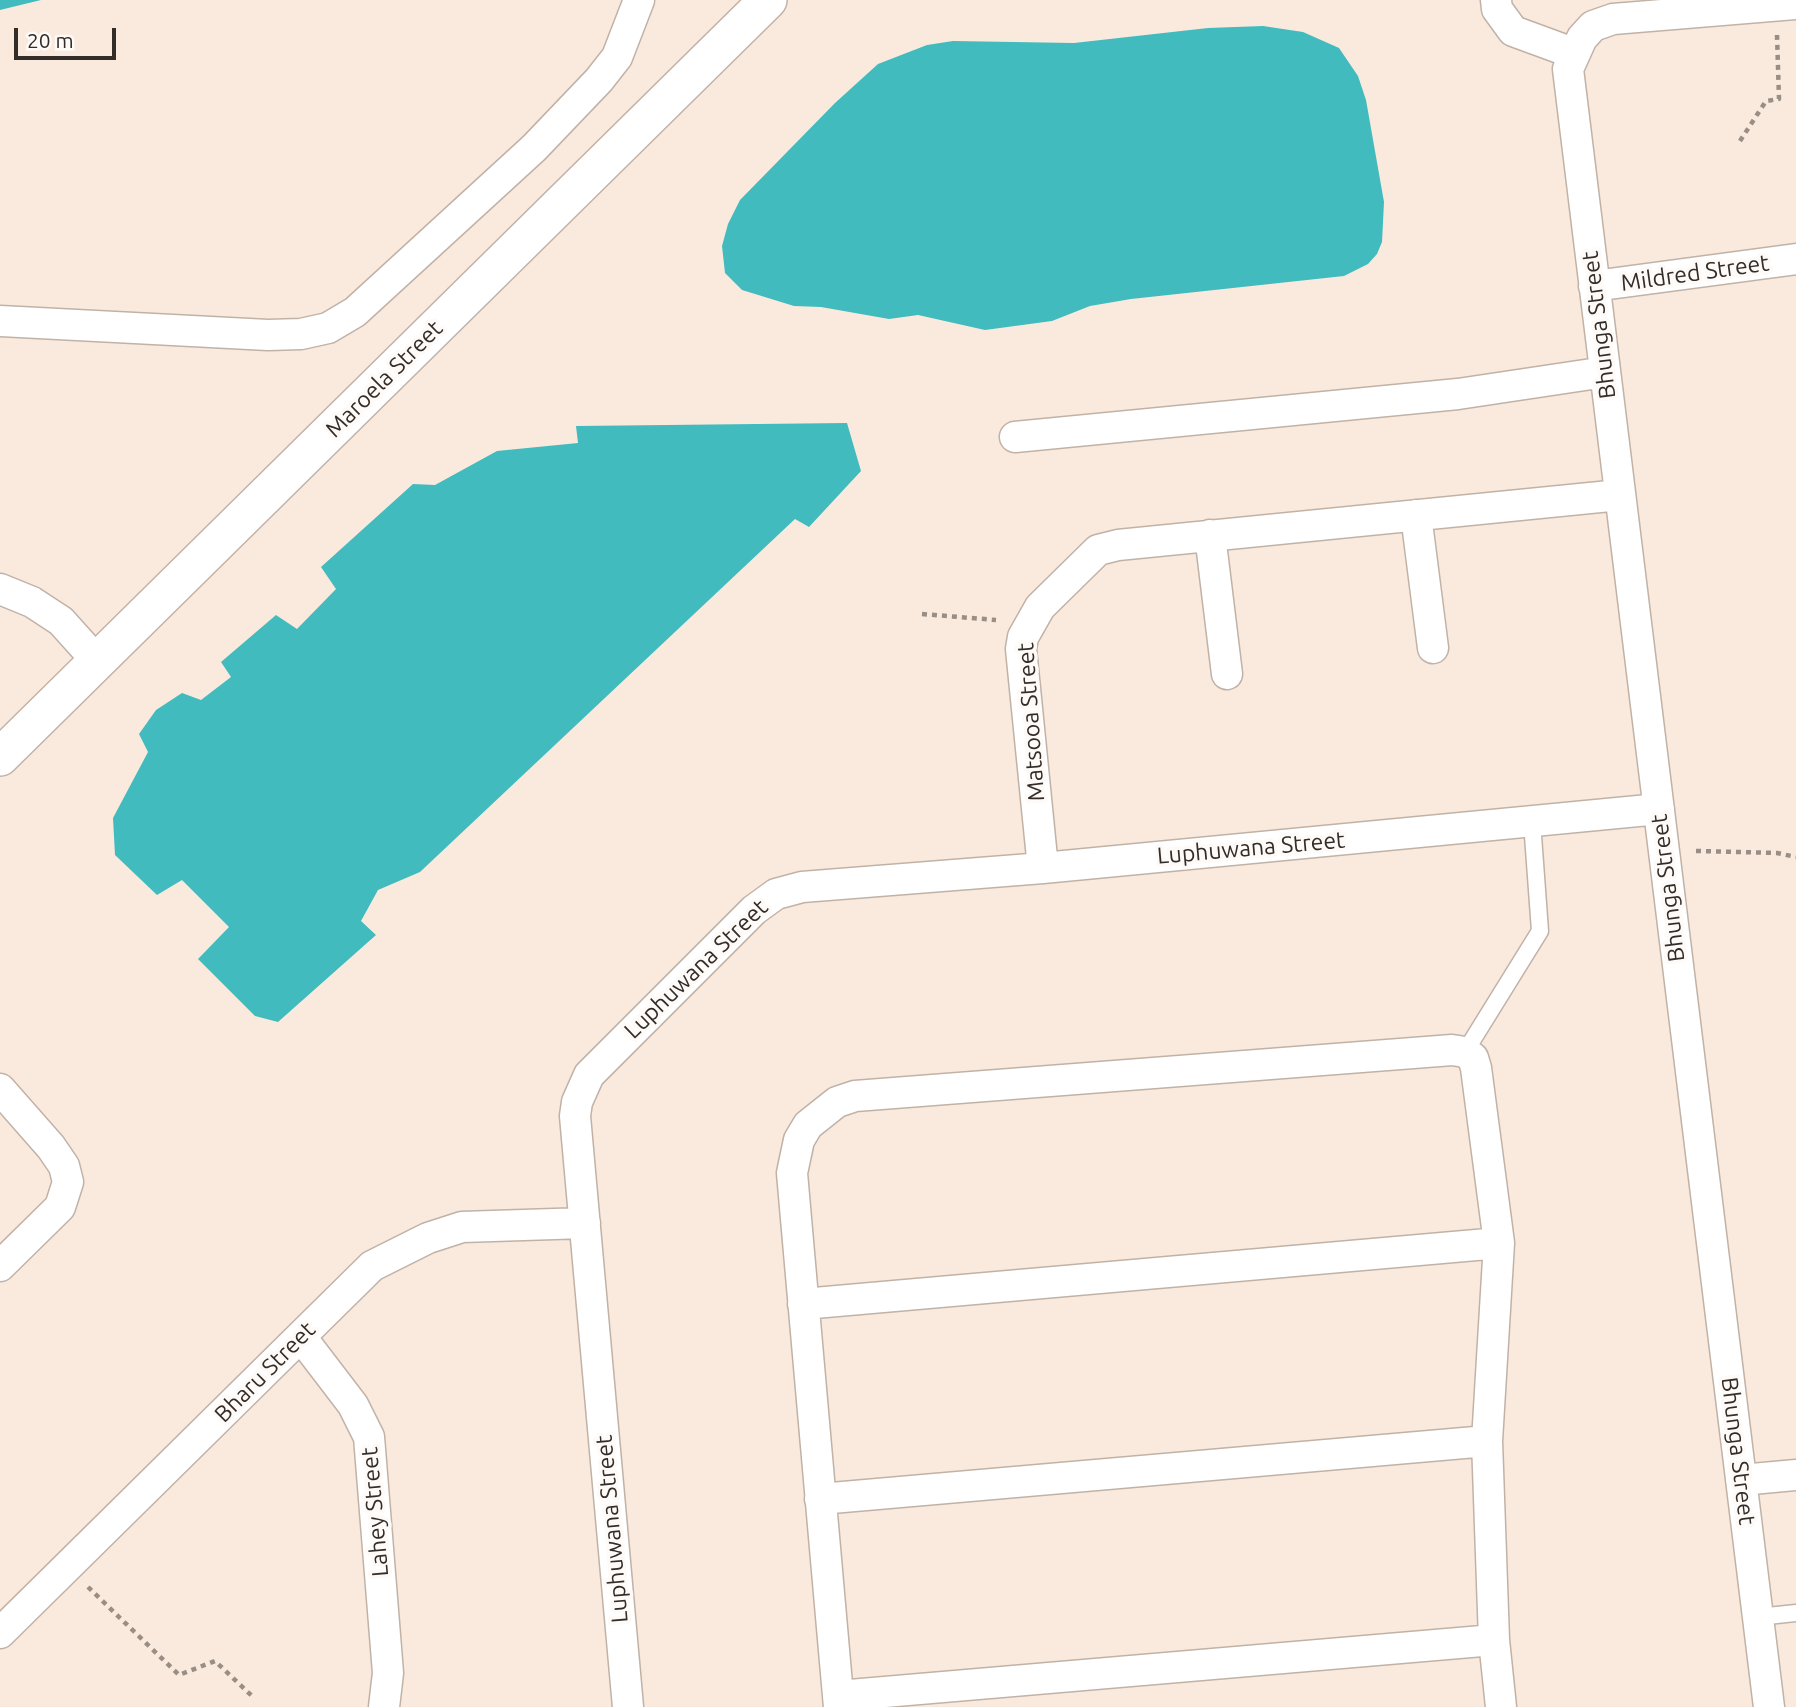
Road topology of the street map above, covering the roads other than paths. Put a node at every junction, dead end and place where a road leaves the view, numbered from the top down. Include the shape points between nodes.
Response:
1 (639, 0) edge
2 (768, 0) edge
3 (1496, 0) edge
4 (1786, 5) edge
5 (1570, 61) junction
6 (1796, 259) edge
7 (1594, 286) junction
8 (0, 321) edge
9 (1605, 372) junction
10 (1015, 437) dead end
11 (1620, 495) junction
12 (1416, 515) junction
13 (1210, 535) junction
14 (0, 589) edge
15 (1433, 648) dead end
16 (97, 661) junction
17 (1227, 674) dead end
18 (0, 757) edge
19 (1659, 809) junction
20 (1532, 822) junction
21 (1043, 868) junction
22 (1465, 1052) junction
23 (0, 1089) edge
24 (585, 1223) junction
25 (1499, 1243) junction
26 (0, 1266) edge
27 (803, 1304) junction
28 (301, 1337) junction
29 (1487, 1441) junction
30 (1796, 1475) edge
31 (1741, 1480) junction
32 (820, 1499) junction
33 (1796, 1613) edge
34 (1758, 1616) junction
35 (0, 1633) edge
36 (1494, 1640) junction
37 (839, 1701) edge
38 (384, 1707) edge
39 (628, 1707) edge
40 (1501, 1707) edge
41 (1769, 1707) edge

1 - 8 street via 617,57 581,100 355,312 328,328 268,335
2 - 16 street, Maroela Street
3 - 5 street via 1513,31
4 - 5 street via 1612,19 1593,26
5 - 7 street, Bhunga Street
6 - 7 street, Mildred Street
7 - 9 street, Bhunga Street
9 - 10 street via 1458,394
9 - 11 street, Bhunga Street
11 - 12 street, Matsooa Street
11 - 19 street, Bhunga Street
12 - 13 street, Matsooa Street
12 - 15 street
13 - 17 street
13 - 21 street, Matsooa Street via 1098,550 1032,617 1021,649
14 - 16 street via 61,621
16 - 18 street, Maroela Street
19 - 20 street, Luphuwana Street
19 - 31 street, Bhunga Street
20 - 21 street, Luphuwana Street
20 - 22 lane via 1540,931
21 - 24 street, Luphuwana Street via 802,887 764,901 589,1074 575,1116
22 - 25 street via 1473,1058 1478,1080
22 - 27 street via 869,1095 837,1102 808,1125 794,1156
23 - 26 street via 51,1147 68,1182 60,1207
24 - 28 street, Bharu Street via 462,1227 428,1238 372,1266
24 - 39 street, Luphuwana Street
25 - 27 street
25 - 29 street
27 - 32 street
28 - 35 street, Bharu Street
28 - 38 street, Lahey Street via 353,1405 369,1437 388,1673
29 - 32 street
29 - 36 street
30 - 31 street
31 - 34 street, Bhunga Street
32 - 37 street
33 - 34 lane
34 - 41 street, Bhunga Street
36 - 37 street
36 - 40 street

